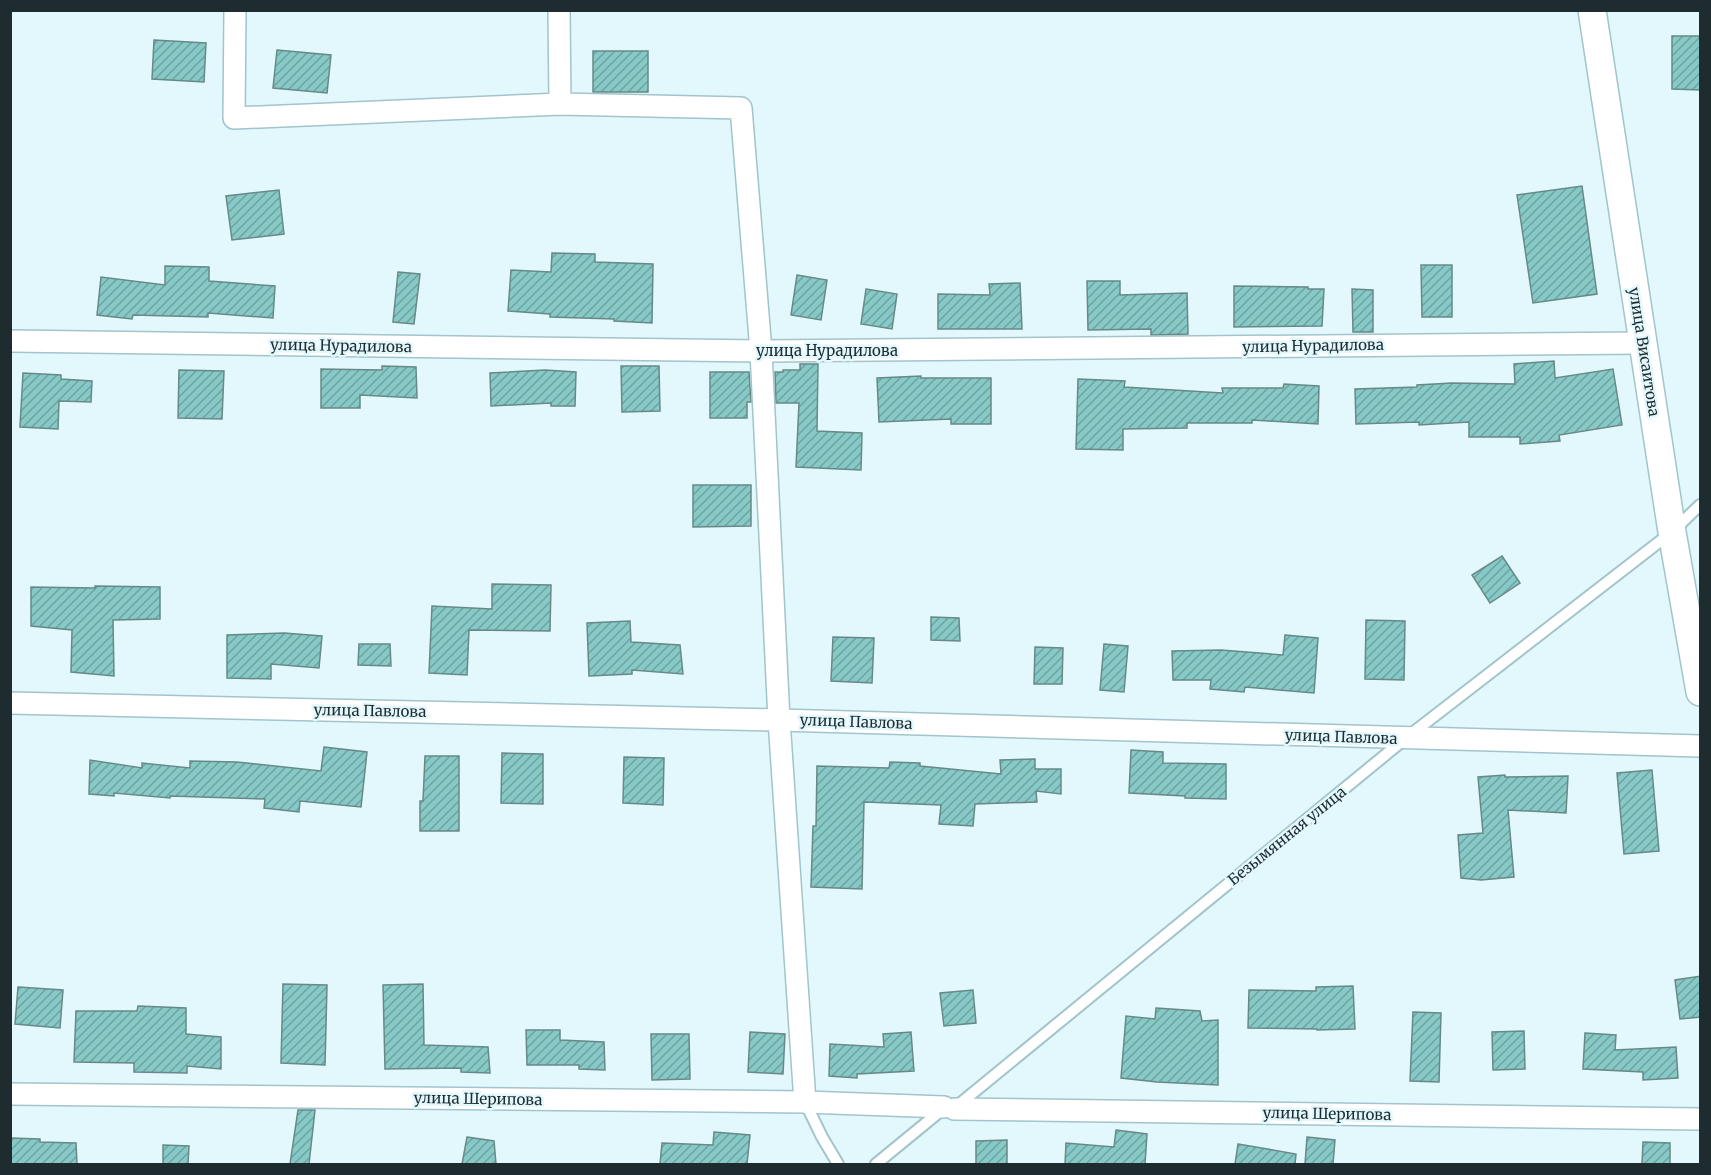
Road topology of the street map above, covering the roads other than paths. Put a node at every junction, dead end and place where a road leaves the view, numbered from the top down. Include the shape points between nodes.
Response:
1 (235, 10) edge
2 (559, 10) edge
3 (1592, 10) edge
4 (560, 104) junction
5 (10, 341) edge
6 (1643, 343) junction
7 (761, 351) junction
8 (1701, 505) edge
9 (1672, 532) junction
10 (1701, 692) edge
11 (10, 703) edge
12 (779, 720) junction
13 (1406, 738) junction
14 (1701, 746) edge
15 (10, 1094) edge
16 (805, 1102) junction
17 (949, 1108) junction
18 (1701, 1119) edge
19 (838, 1164) edge
20 (876, 1164) edge

1 - 4 street via 234,117
2 - 4 street
3 - 6 street, улица Висаитова
4 - 7 street via 741,108
5 - 7 street, улица Нурадилова
6 - 7 street, улица Нурадилова
6 - 9 street, улица Висаитова
7 - 12 street
8 - 9 lane, Безымянная улица
9 - 10 street, улица Висаитова
9 - 13 lane, Безымянная улица
11 - 12 street, улица Павлова
12 - 13 street, улица Павлова
12 - 16 street
13 - 14 street, улица Павлова
13 - 17 lane, Безымянная улица
15 - 16 street, улица Шерипова
16 - 17 street, улица Шерипова
16 - 19 lane
17 - 18 street, улица Шерипова
17 - 20 lane, Безымянная улица

